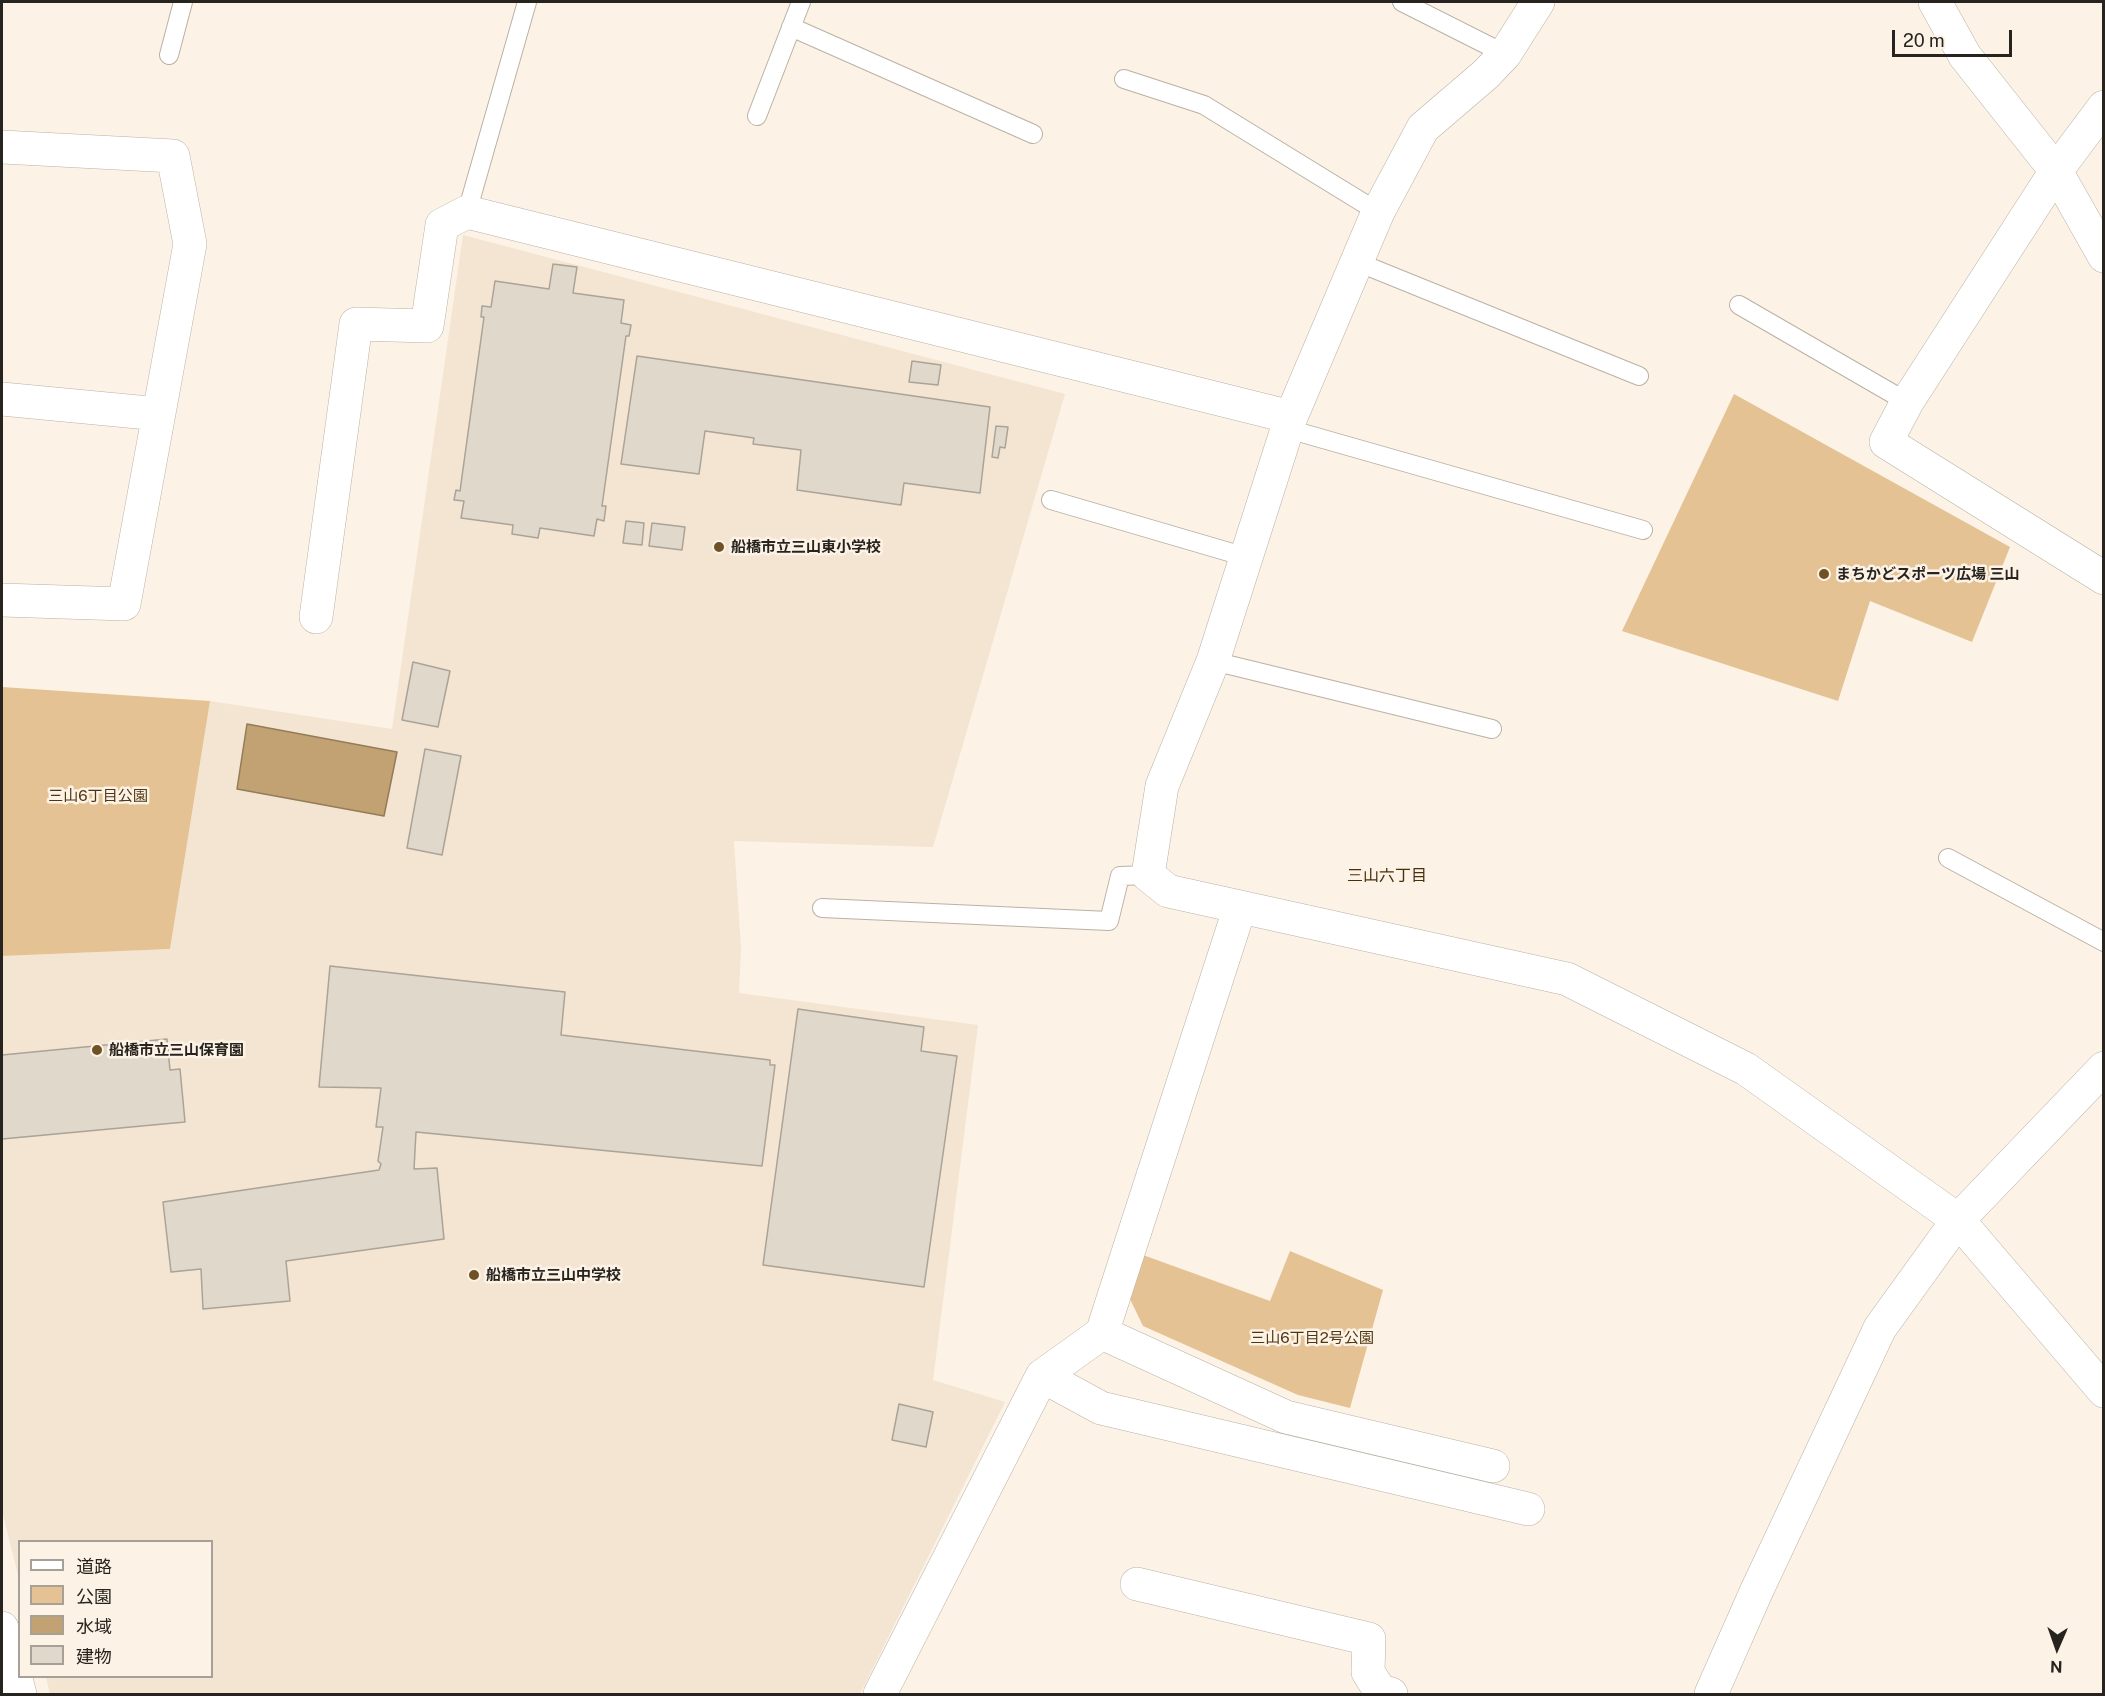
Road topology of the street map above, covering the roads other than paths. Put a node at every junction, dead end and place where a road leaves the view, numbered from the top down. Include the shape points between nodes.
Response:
1 (183, 2) edge
2 (527, 2) edge
3 (801, 2) edge
4 (1402, 2) edge
5 (1538, 2) edge
6 (1935, 2) edge
7 (791, 27) junction
8 (1505, 54) junction
9 (169, 55) dead end
10 (1124, 79) dead end
11 (2103, 107) edge
12 (757, 116) dead end
13 (1033, 134) dead end
14 (2, 147) edge
15 (2055, 171) junction
16 (467, 212) junction
17 (1378, 212) junction
18 (2103, 256) edge
19 (1357, 262) junction
20 (1739, 305) dead end
21 (1639, 376) dead end
22 (2, 399) edge
23 (1907, 402) junction
24 (159, 414) junction
25 (1290, 423) junction
26 (1051, 500) dead end
27 (1643, 530) dead end
28 (1246, 557) junction
29 (2103, 578) edge
30 (2, 600) edge
31 (316, 618) dead end
32 (1213, 661) junction
33 (1492, 729) dead end
34 (1948, 858) dead end
35 (1149, 875) junction
36 (1240, 907) junction
37 (822, 908) dead end
38 (2103, 942) edge
39 (2103, 1068) edge
40 (1958, 1220) junction
41 (1102, 1334) junction
42 (1042, 1376) junction
43 (2103, 1391) edge
44 (1492, 1466) dead end
45 (1528, 1509) dead end
46 (1137, 1584) dead end
47 (2, 1628) edge
48 (1383, 1693) edge
49 (20, 1695) edge
50 (880, 1695) edge
51 (1711, 1695) edge

1 - 9 lane
2 - 16 lane
3 - 7 lane
4 - 8 lane
5 - 8 street
6 - 15 street via 1965,56
7 - 12 lane
7 - 13 lane
8 - 17 street via 1424,128
10 - 17 lane via 1204,105
11 - 15 street
14 - 24 street via 173,156 190,244
15 - 18 street
15 - 23 street
16 - 25 street
16 - 31 street via 442,225 427,326 356,324
17 - 19 street
19 - 21 lane
19 - 25 street
20 - 23 lane
22 - 24 street
23 - 29 street via 1886,441
24 - 30 street via 124,604
25 - 27 lane
25 - 28 street
26 - 28 lane
28 - 32 street
32 - 33 lane
32 - 35 street via 1162,786
34 - 38 lane
35 - 36 street via 1168,891
35 - 37 lane via 1120,876 1109,921
36 - 40 street via 1568,979 1746,1069
36 - 41 street
39 - 40 street
40 - 43 street
40 - 51 street via 1880,1328 1756,1590
41 - 42 street
41 - 44 street via 1287,1417
42 - 45 street via 1101,1408
42 - 50 street
46 - 48 street via 1369,1639 1368,1672
47 - 49 street

